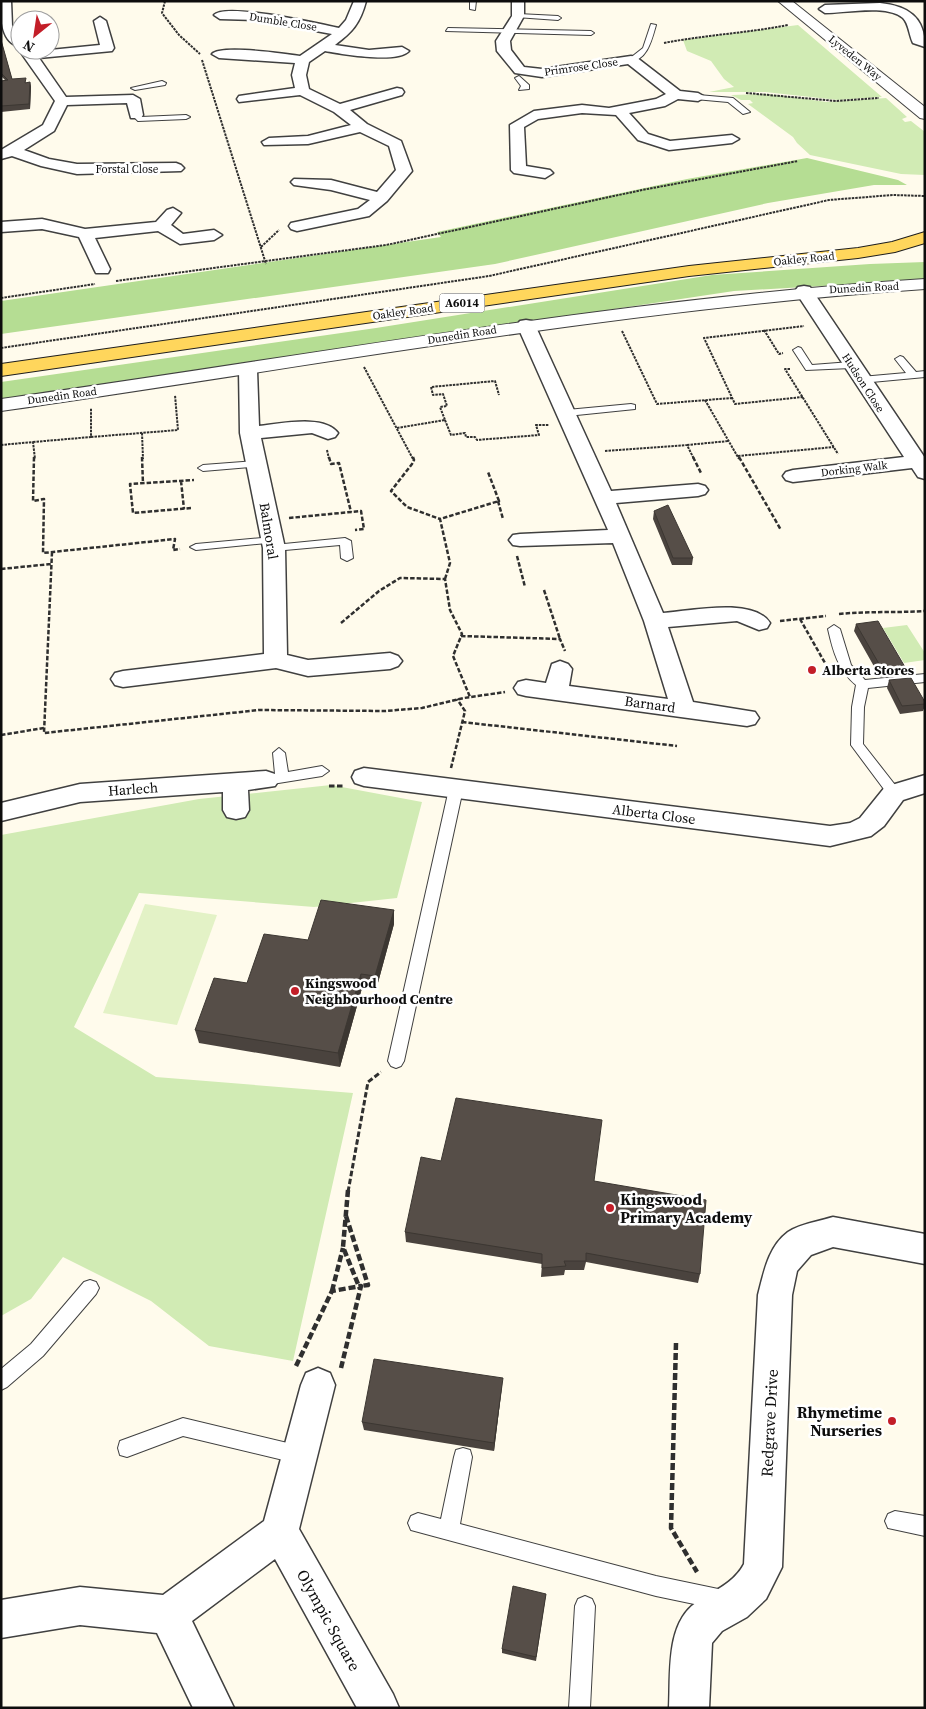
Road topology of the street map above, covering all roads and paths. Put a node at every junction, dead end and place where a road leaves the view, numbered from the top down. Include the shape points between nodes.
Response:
1 (5, 1) edge
2 (165, 1) edge
3 (360, 1) edge
4 (518, 1) edge
5 (784, 1) edge
6 (825, 9) dead end
7 (220, 15) dead end
8 (518, 16) junction
9 (558, 18) dead end
10 (100, 21) dead end
11 (653, 25) dead end
12 (793, 25) dead end
13 (4, 27) edge
14 (448, 30) dead end
15 (509, 31) junction
16 (345, 33) junction
17 (591, 33) dead end
18 (925, 43) edge
19 (323, 47) junction
20 (60, 50) edge
21 (402, 51) dead end
22 (643, 51) junction
23 (219, 54) dead end
24 (33, 60) edge
25 (303, 60) junction
26 (631, 60) junction
27 (162, 83) dead end
28 (135, 88) joint
29 (302, 91) junction
30 (397, 92) dead end
31 (742, 93) dead end
32 (676, 94) junction
33 (698, 97) joint
34 (123, 98) junction
35 (879, 98) dead end
36 (244, 99) dead end
37 (62, 102) junction
38 (339, 109) junction
39 (620, 110) junction
40 (746, 112) dead end
41 (136, 115) joint
42 (925, 115) edge
43 (186, 117) dead end
44 (362, 127) junction
45 (732, 139) dead end
46 (269, 142) dead end
47 (6, 153) edge
48 (798, 161) dead end
49 (176, 168) dead end
50 (545, 173) dead end
51 (299, 182) dead end
52 (925, 196) edge
53 (381, 198) junction
54 (173, 213) dead end
55 (364, 213) junction
56 (382, 219) dead end
57 (161, 226) junction
58 (297, 226) dead end
59 (1, 227) edge
60 (85, 234) junction
61 (214, 236) dead end
62 (924, 238) edge
63 (265, 261) junction
64 (266, 264) dead end
65 (103, 278) junction
66 (925, 284) edge
67 (804, 291) junction
68 (1, 298) edge
69 (614, 314) junction
70 (824, 323) junction
71 (526, 325) junction
72 (764, 330) junction
73 (1, 348) edge
74 (798, 351) joint
75 (352, 353) junction
76 (900, 359) dead end
77 (808, 367) junction
78 (1, 370) edge
79 (248, 370) junction
80 (856, 373) junction
81 (925, 374) edge
82 (913, 376) junction
83 (174, 380) junction
84 (90, 392) junction
85 (499, 395) dead end
86 (803, 397) junction
87 (732, 398) junction
88 (705, 400) junction
89 (1, 405) edge
90 (631, 407) dead end
91 (569, 419) junction
92 (445, 420) junction
93 (397, 428) junction
94 (142, 433) junction
95 (250, 433) junction
96 (91, 437) junction
97 (326, 438) joint
98 (729, 441) junction
99 (34, 442) junction
100 (687, 445) junction
101 (1, 446) edge
102 (834, 447) junction
103 (584, 453) junction
104 (738, 456) junction
105 (257, 464) junction
106 (203, 468) dead end
107 (920, 468) edge
108 (847, 470) junction
109 (488, 472) dead end
110 (793, 476) dead end
111 (201, 479) dead end
112 (181, 481) junction
113 (143, 484) junction
114 (698, 490) joint
115 (604, 498) junction
116 (498, 500) junction
117 (184, 508) junction
118 (191, 508) dead end
119 (351, 512) junction
120 (440, 519) junction
121 (503, 519) dead end
122 (781, 530) dead end
123 (272, 536) junction
124 (621, 536) junction
125 (520, 540) joint
126 (339, 542) junction
127 (196, 547) joint
128 (347, 558) dead end
129 (51, 564) dead end
130 (1, 569) edge
131 (446, 580) junction
132 (525, 587) dead end
133 (544, 590) dead end
134 (800, 618) dead end
135 (656, 621) junction
136 (341, 623) dead end
137 (759, 623) dead end
138 (834, 629) dead end
139 (461, 636) junction
140 (560, 639) junction
141 (276, 660) junction
142 (390, 661) dead end
143 (844, 666) junction
144 (560, 669) dead end
145 (925, 678) edge
146 (123, 680) dead end
147 (862, 684) junction
148 (526, 688) joint
149 (556, 692) junction
150 (582, 695) junction
151 (470, 697) junction
152 (457, 699) junction
153 (683, 708) junction
154 (259, 710) dead end
155 (747, 718) dead end
156 (462, 722) junction
157 (44, 728) dead end
158 (1, 735) edge
159 (677, 746) dead end
160 (279, 753) dead end
161 (322, 771) dead end
162 (364, 777) dead end
163 (274, 779) junction
164 (235, 782) junction
165 (925, 784) edge
166 (451, 788) junction
167 (894, 793) junction
168 (236, 810) dead end
169 (1, 812) edge
170 (396, 1061) joint
171 (345, 1214) junction
172 (343, 1247) junction
173 (925, 1249) edge
174 (361, 1287) junction
175 (90, 1288) dead end
176 (332, 1291) junction
177 (676, 1343) dead end
178 (307, 1375) junction
179 (1, 1381) edge
180 (127, 1448) dead end
181 (300, 1455) junction
182 (462, 1457) dead end
183 (895, 1521) dead end
184 (418, 1523) dead end
185 (925, 1526) edge
186 (449, 1530) junction
187 (280, 1532) junction
188 (723, 1600) junction
189 (584, 1606) dead end
190 (168, 1614) junction
191 (1, 1618) edge
192 (214, 1708) edge
193 (379, 1708) edge
194 (579, 1708) edge
195 (689, 1708) edge

1 - 13 street
2 - 63 path via 162,13 179,35 199,51
3 - 16 street, Dumble Close via 357,15
4 - 8 street
5 - 42 street, Lyveden Way
6 - 18 street via 878,7 911,11 918,40
7 - 16 street, Dumble Close via 256,16
8 - 9 lane
8 - 15 street, Primrose Close
10 - 20 street via 107,48
11 - 22 lane
12 - 22 path via 699,36 665,42
14 - 15 lane
15 - 17 lane
15 - 26 street, Primrose Close via 503,41 504,51 520,70 523,79 542,73
16 - 19 street, Dumble Close
19 - 21 street, Dumble Close via 369,54
19 - 25 street, Dumble Close
22 - 26 lane
23 - 25 street
24 - 37 street
25 - 29 street via 299,76
26 - 32 street
27 - 28 lane
28 - 34 street
29 - 36 street
29 - 38 street
30 - 38 street
31 - 35 path via 836,101
32 - 33 street
32 - 39 street via 660,103
33 - 40 lane via 730,100
34 - 37 street
34 - 41 street via 133,100
37 - 47 street via 49,128
38 - 44 street
39 - 45 street via 643,136 669,146
39 - 50 street via 582,109 534,115 517,125 519,170
41 - 43 lane via 138,119
44 - 46 street via 308,140
44 - 53 street via 396,144 404,171
47 - 49 street, Forstal Close via 77,175 152,164
48 - 63 path via 642,190 386,245
51 - 53 street via 331,185
52 - 73 path via 883,195 829,200 489,276
53 - 55 street
54 - 57 street
55 - 56 street
55 - 58 street
57 - 60 street
57 - 61 street via 180,239
59 - 60 street via 42,224
60 - 65 street
62 - 78 main road, Oakley Road / A6014 via 858,253 689,271
63 - 64 path
63 - 65 path
65 - 68 path
66 - 67 street, Dunedin Road
67 - 69 street, Dunedin Road
67 - 70 street, Hudson Close
69 - 71 street, Dunedin Road
69 - 88 path via 657,404
70 - 72 path
70 - 80 street, Hudson Close
71 - 75 street, Dunedin Road
71 - 91 street, Barnard
72 - 74 path via 779,354
72 - 87 path via 704,338
74 - 77 lane
75 - 79 street, Dunedin Road
75 - 93 path via 363,365
76 - 82 lane
77 - 80 lane
77 - 86 path via 785,369
79 - 83 street, Dunedin Road
79 - 95 street, Balmoral
80 - 82 lane
80 - 107 street, Hudson Close
81 - 82 lane
83 - 84 street, Dunedin Road
83 - 94 path via 178,430
84 - 89 street, Dunedin Road
84 - 96 path
85 - 92 path via 495,381 431,387 433,395 443,394 448,406 440,407
86 - 87 path via 735,404
86 - 102 path
87 - 88 path
88 - 98 path
90 - 91 lane
91 - 92 path via 536,425 539,435 477,440 466,437 465,433 451,435
91 - 103 street, Barnard
92 - 93 path
93 - 120 path via 414,460 408,473 391,491 407,506
94 - 96 path
94 - 113 path
95 - 97 street via 315,427
95 - 105 street, Balmoral
96 - 99 path
97 - 119 path via 331,464 339,462
98 - 100 path
98 - 104 path
99 - 101 path
99 - 127 path via 33,501 44,499 43,553 175,539 173,550
100 - 103 path
100 - 114 path via 709,489
102 - 104 path
102 - 108 path
103 - 115 street, Barnard
104 - 122 path
105 - 106 lane
105 - 123 street, Balmoral
107 - 108 street, Dorking Walk
108 - 110 street, Dorking Walk
109 - 116 path
111 - 112 path
112 - 113 path
112 - 117 path
113 - 117 path via 130,484 133,514
114 - 115 street
115 - 124 street, Barnard
116 - 120 path
116 - 121 path
117 - 118 path
119 - 123 path
119 - 126 path via 362,511 364,529 352,530
120 - 131 path via 450,563
123 - 126 lane
123 - 127 lane
123 - 141 street, Balmoral
124 - 125 street
124 - 135 street, Barnard
125 - 132 path via 514,549
126 - 128 lane via 345,542
129 - 130 path
131 - 136 path via 400,578
131 - 139 path via 450,610
133 - 140 path
134 - 143 path via 823,662
135 - 137 street via 740,614
135 - 153 street, Barnard
138 - 143 lane
139 - 140 path
139 - 151 path via 453,656
140 - 150 path
141 - 142 street via 308,668
141 - 146 street via 152,686
143 - 147 lane
144 - 149 street
145 - 147 lane
147 - 167 lane via 857,745
148 - 149 street, Barnard
148 - 151 path
149 - 150 street, Barnard
150 - 153 street, Barnard
151 - 152 path
152 - 154 path via 422,708 384,711
152 - 156 path via 465,711
153 - 155 street
156 - 159 path
156 - 166 path
157 - 158 path
160 - 163 lane
161 - 163 lane
162 - 166 street, Alberta Close
163 - 164 street, Harlech
164 - 168 street
164 - 169 street, Harlech via 80,792
165 - 167 street
166 - 167 street, Alberta Close via 830,836 854,833 875,822
166 - 170 lane
170 - 171 path via 368,1082
171 - 172 path
171 - 174 path via 368,1285
172 - 174 path
172 - 176 path
173 - 188 street, Redgrave Drive via 833,1232 800,1243 782,1264 775,1295 762,1567 753,1586
174 - 176 path
174 - 178 path via 335,1390
175 - 179 lane via 38,1350
176 - 178 path
177 - 188 path via 671,1528
178 - 181 street
180 - 181 lane via 183,1427
181 - 187 street
182 - 186 lane
183 - 185 lane
184 - 186 lane
186 - 188 lane via 656,1586
187 - 190 street
187 - 193 street, Olympic Square
188 - 195 street, Redgrave Drive via 693,1638
189 - 194 lane
190 - 191 street via 80,1606
190 - 192 street

